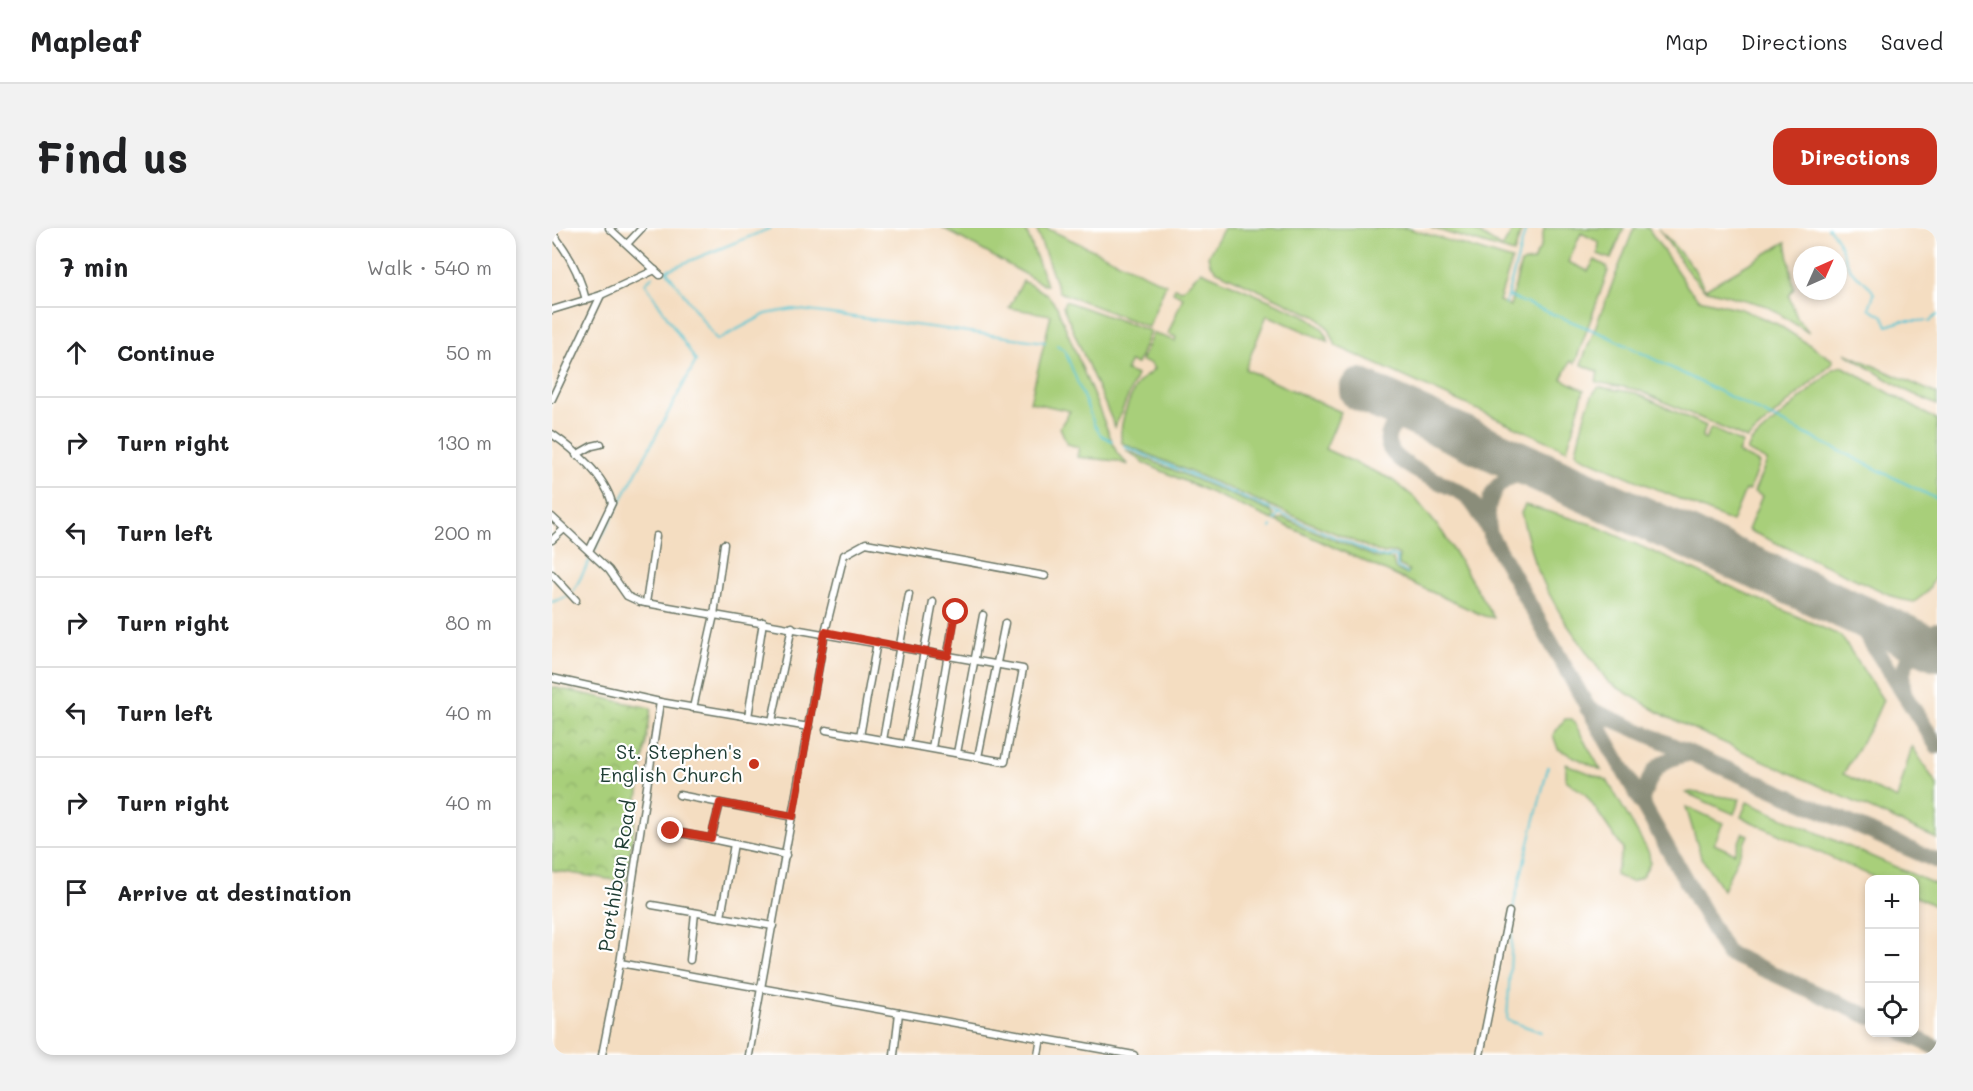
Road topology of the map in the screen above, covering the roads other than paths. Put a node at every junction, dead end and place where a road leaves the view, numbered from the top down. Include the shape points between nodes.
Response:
1 (609, 228) edge
2 (642, 228) edge
3 (552, 233) edge
4 (627, 244) junction
5 (601, 295) junction
6 (586, 300) junction
7 (552, 310) edge
8 (552, 399) edge
9 (552, 434) edge
10 (601, 444) dead end
11 (576, 454) junction
12 (552, 517) edge
13 (563, 530) junction
14 (656, 536) dead end
15 (552, 540) edge
16 (724, 544) dead end
17 (589, 551) junction
18 (552, 574) edge
19 (1045, 576) dead end
20 (909, 594) dead end
21 (576, 600) dead end
22 (933, 602) dead end
23 (646, 603) junction
24 (956, 612) dead end
25 (714, 615) junction
26 (982, 615) dead end
27 (763, 622) junction
28 (1005, 623) dead end
29 (792, 627) junction
30 (825, 632) junction
31 (877, 642) junction
32 (900, 646) junction
33 (924, 650) junction
34 (948, 656) junction
35 (973, 659) junction
36 (997, 664) junction
37 (552, 678) edge
38 (660, 702) junction
39 (693, 708) junction
40 (748, 717) junction
41 (772, 721) junction
42 (809, 727) junction
43 (826, 730) dead end
44 (860, 736) junction
45 (883, 740) junction
46 (907, 744) junction
47 (932, 748) junction
48 (957, 753) junction
49 (978, 757) junction
50 (679, 795) dead end
51 (720, 803) junction
52 (793, 816) junction
53 (671, 831) dead end
54 (711, 838) junction
55 (734, 844) junction
56 (786, 855) junction
57 (652, 905) dead end
58 (1509, 912) dead end
59 (695, 913) junction
60 (721, 917) junction
61 (773, 926) junction
62 (690, 960) dead end
63 (620, 963) junction
64 (762, 988) junction
65 (899, 1013) junction
66 (1041, 1038) junction
67 (602, 1055) edge
68 (749, 1055) edge
69 (894, 1055) edge
70 (1038, 1055) edge
71 (1134, 1055) edge
72 (1479, 1055) edge

1 - 4 street
2 - 4 street
3 - 6 street via 572,261
4 - 5 street via 658,273
5 - 6 street
5 - 8 street
6 - 7 street
9 - 11 street
10 - 11 street
11 - 17 street via 608,488 612,503
12 - 13 street
13 - 15 street
13 - 17 street
14 - 23 street
16 - 25 street
17 - 23 street via 609,570 627,596
18 - 21 street
19 - 30 street via 866,543 844,555
20 - 32 street
22 - 33 street
23 - 25 street
24 - 34 street
25 - 27 street
25 - 39 street
26 - 35 street
27 - 29 street
27 - 40 street
28 - 36 street
29 - 30 street
29 - 41 street
30 - 31 street
30 - 42 street
31 - 32 street
31 - 44 street
32 - 33 street
32 - 45 street
33 - 34 street
33 - 46 street
34 - 35 street
34 - 47 street
35 - 36 street
35 - 48 street
36 - 49 street
36 - 49 street via 1023,669 1005,762
37 - 38 street
38 - 39 street
38 - 63 street, Parthiban Road
39 - 40 street
40 - 41 street
41 - 42 street
42 - 52 street
43 - 44 street
44 - 45 street
45 - 46 street
46 - 47 street
47 - 48 street
48 - 49 street
50 - 51 street
51 - 52 street
51 - 54 street
52 - 56 street
53 - 54 street
54 - 55 street
55 - 56 street
55 - 60 street
56 - 61 street
57 - 59 street
58 - 72 street
59 - 60 street
59 - 62 street
60 - 61 street
61 - 64 street
63 - 64 street
63 - 67 street, Parthiban Road
64 - 65 street
64 - 68 street
65 - 66 street
65 - 69 street
66 - 70 street
66 - 71 street

